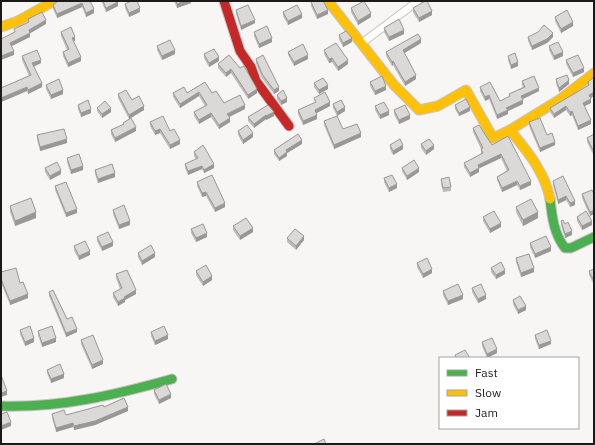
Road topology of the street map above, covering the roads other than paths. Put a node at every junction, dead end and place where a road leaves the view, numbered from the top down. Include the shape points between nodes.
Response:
1 (54, 1) edge
2 (224, 1) edge
3 (328, 1) edge
4 (418, 1) edge
5 (1, 26) edge
6 (362, 43) junction
7 (594, 72) edge
8 (289, 126) dead end
9 (510, 130) junction
10 (594, 237) edge
11 (172, 379) dead end
12 (1, 406) edge

1 - 5 street via 18,21
2 - 8 street via 240,52 251,67 256,81
3 - 6 street
4 - 6 street
6 - 9 street via 405,98 419,110 436,107 466,90 493,138
7 - 9 street via 559,100
9 - 10 street via 533,159 547,186 555,232 561,245 571,248
11 - 12 street via 74,404 43,408

